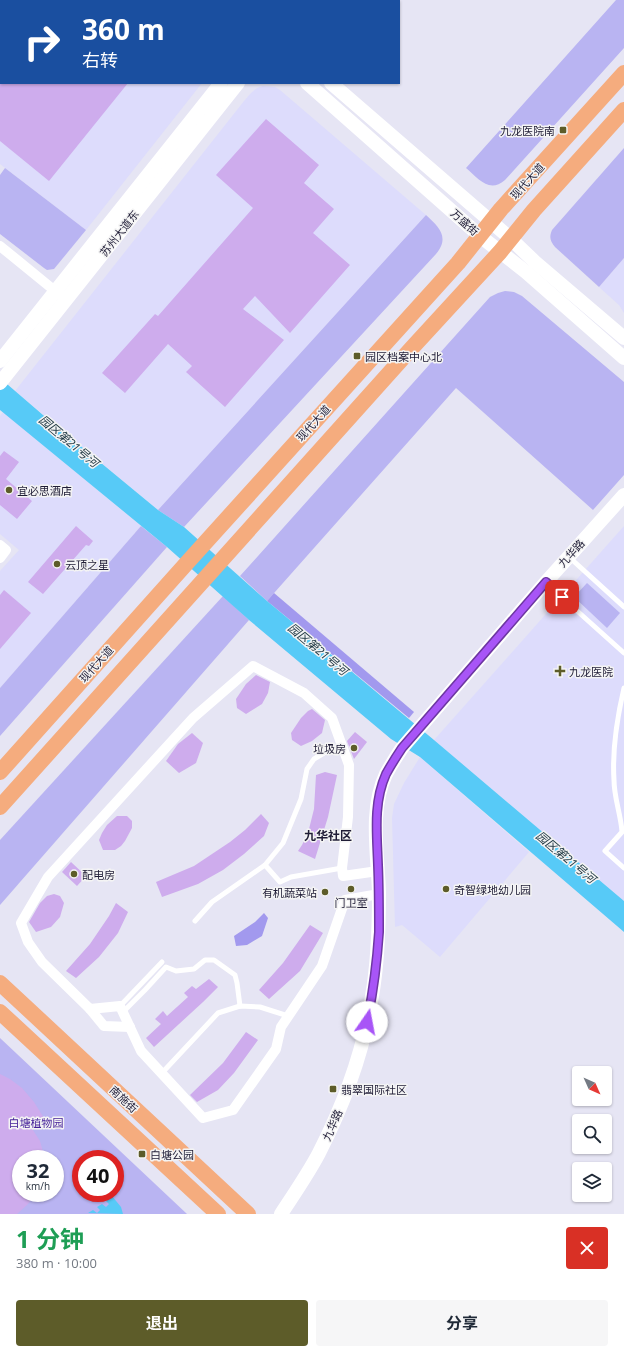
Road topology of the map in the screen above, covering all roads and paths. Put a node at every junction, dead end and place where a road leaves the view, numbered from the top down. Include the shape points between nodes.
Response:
1 (624, 73) edge
2 (220, 84) edge
3 (237, 84) edge
4 (308, 84) edge
5 (332, 84) edge
6 (624, 110) edge
7 (490, 222) junction
8 (480, 236) junction
9 (511, 239) junction
10 (0, 246) edge
11 (500, 252) junction
12 (61, 296) junction
13 (624, 338) edge
14 (624, 358) edge
15 (0, 361) edge
16 (3, 380) edge
17 (624, 495) edge
18 (0, 545) edge
19 (568, 556) junction
20 (0, 558) edge
21 (546, 582) junction
22 (624, 608) edge
23 (624, 653) edge
24 (624, 688) edge
25 (342, 747) junction
26 (0, 772) edge
27 (0, 807) edge
28 (265, 865) junction
29 (342, 868) junction
30 (624, 868) edge
31 (378, 871) junction
32 (379, 894) junction
33 (195, 921) dead end
34 (162, 962) dead end
35 (0, 983) edge
36 (240, 1006) junction
37 (90, 1009) junction
38 (121, 1009) junction
39 (0, 1012) edge
40 (288, 1016) junction
41 (130, 1027) junction
42 (161, 1074) junction
43 (218, 1214) edge
44 (248, 1214) edge
45 (281, 1214) edge

1 - 7 main road, 现代大道
2 - 12 main road, 苏州大道东
3 - 12 main road, 苏州大道东
4 - 8 main road, 万盛街
5 - 7 main road, 万盛街
6 - 9 main road
7 - 8 main road, 现代大道
7 - 9 main road, 万盛街
8 - 11 main road, 万盛街
8 - 26 main road, 现代大道
9 - 11 main road
9 - 13 main road, 万盛街
10 - 12 street
11 - 14 main road, 万盛街
11 - 27 main road
12 - 15 main road, 苏州大道东
12 - 16 main road, 苏州大道东
17 - 19 main road, 九华路
18 - 20 street via 6,550
19 - 21 main road, 九华路
19 - 22 lane
21 - 23 lane
21 - 31 main road, 九华路 via 393,761 386,776 376,818
24 - 30 lane via 614,746 614,782 622,832 606,851
25 - 28 lane via 314,758 307,769 301,799 283,843
25 - 29 street via 349,765 348,817
25 - 37 street via 332,718 304,693 253,666 193,718 48,877 21,923 28,942 42,962
28 - 29 lane via 280,882 291,877
28 - 33 lane via 212,902
29 - 31 street via 343,876
31 - 32 main road, 九华路
32 - 40 street via 345,900 322,966
32 - 45 main road, 九华路 via 372,996 360,1048 348,1086 319,1153
34 - 38 lane
35 - 44 main road, 南施街
36 - 38 lane via 235,975 214,960 205,960 194,969 176,971 166,967 145,990
36 - 40 lane via 260,1007
36 - 42 lane via 218,1013
37 - 38 street
37 - 41 street via 104,1026
38 - 41 street
39 - 43 main road, 南施街
40 - 42 street via 281,1026 276,1049 233,1110 204,1118
41 - 42 street via 141,1051

